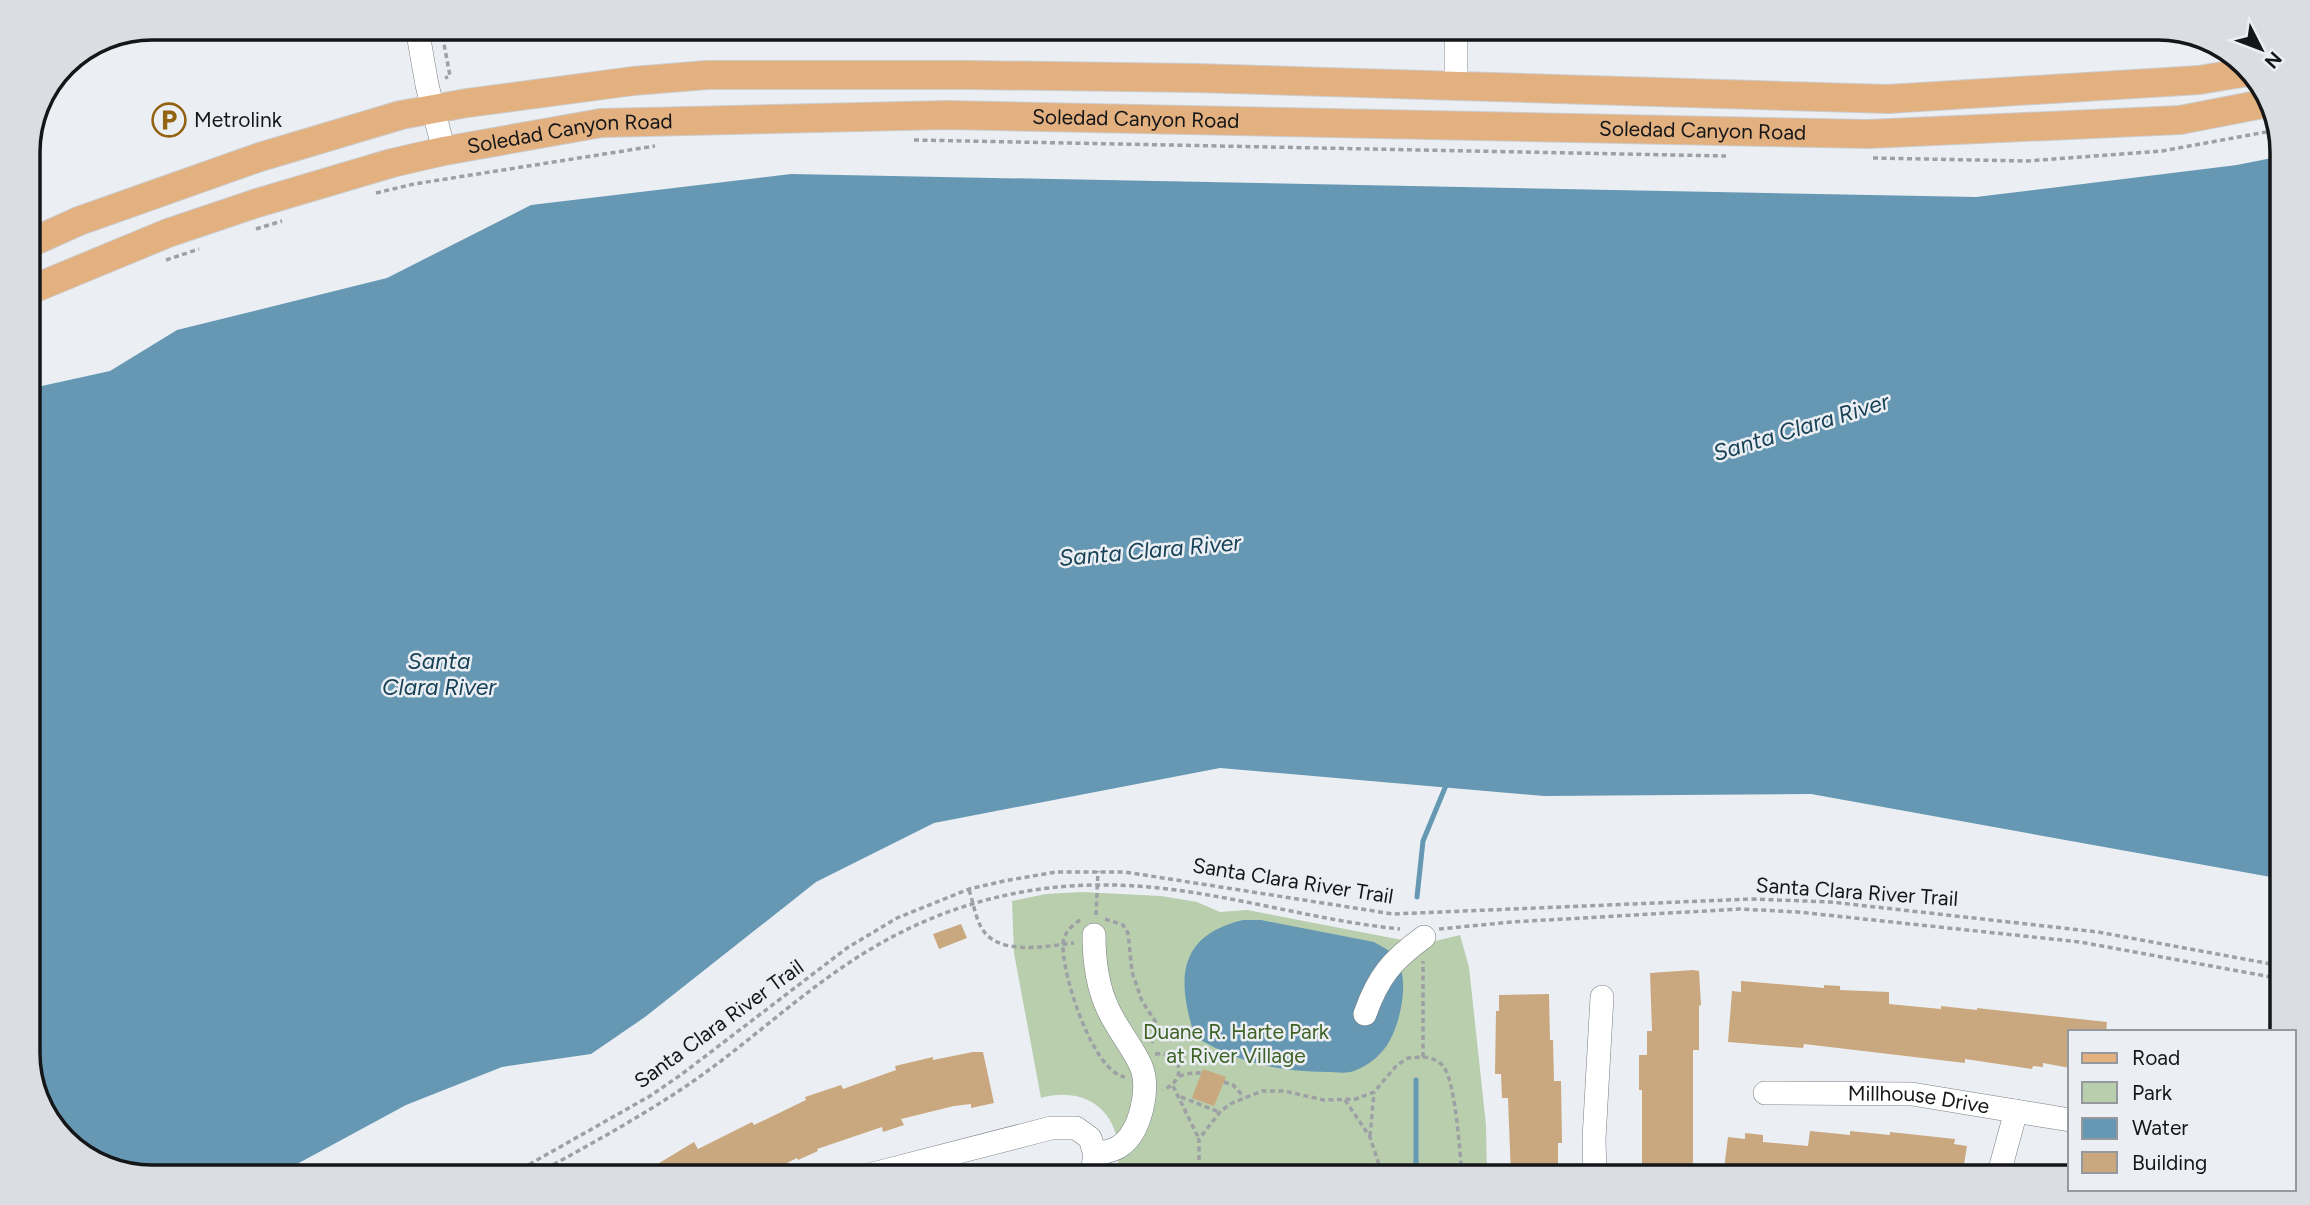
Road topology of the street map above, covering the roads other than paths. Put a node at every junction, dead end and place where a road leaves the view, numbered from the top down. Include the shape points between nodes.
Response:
1 (420, 40) edge
2 (1456, 44) dead end
3 (2226, 76) edge
4 (1195, 78) junction
5 (1456, 85) junction
6 (2058, 89) junction
7 (2259, 105) edge
8 (433, 109) junction
9 (970, 116) junction
10 (2056, 125) junction
11 (444, 151) junction
12 (40, 238) edge
13 (40, 286) edge
14 (1094, 935) road end
15 (1424, 937) road end
16 (1602, 997) dead end
17 (1365, 1014) dead end
18 (1765, 1093) dead end
19 (2016, 1111) junction
20 (2068, 1119) edge
21 (908, 1165) edge
22 (1093, 1165) edge
23 (1094, 1165) edge
24 (1595, 1165) edge
25 (2001, 1165) edge

1 - 8 street
2 - 5 street
3 - 6 main road, Soledad Canyon Road
4 - 5 main road, Soledad Canyon Road
4 - 8 main road, Soledad Canyon Road via 707,75
4 - 9 main road via 1191,89 1169,100 994,98 980,104
5 - 6 main road, Soledad Canyon Road via 1888,99
6 - 10 main road
7 - 10 main road, Soledad Canyon Road via 2180,120
8 - 11 street
8 - 12 main road, Soledad Canyon Road via 260,157
9 - 10 main road, Soledad Canyon Road via 1868,134
9 - 11 main road, Soledad Canyon Road via 601,123
11 - 13 main road, Soledad Canyon Road via 257,202
14 - 23 street via 1094,963 1107,1009 1142,1068 1145,1082 1142,1111 1132,1132
15 - 17 street via 1390,965
16 - 24 street
18 - 19 street, Millhouse Drive via 1912,1094
19 - 20 street, Millhouse Drive
19 - 25 street
21 - 22 street via 1051,1128 1076,1128 1090,1138

